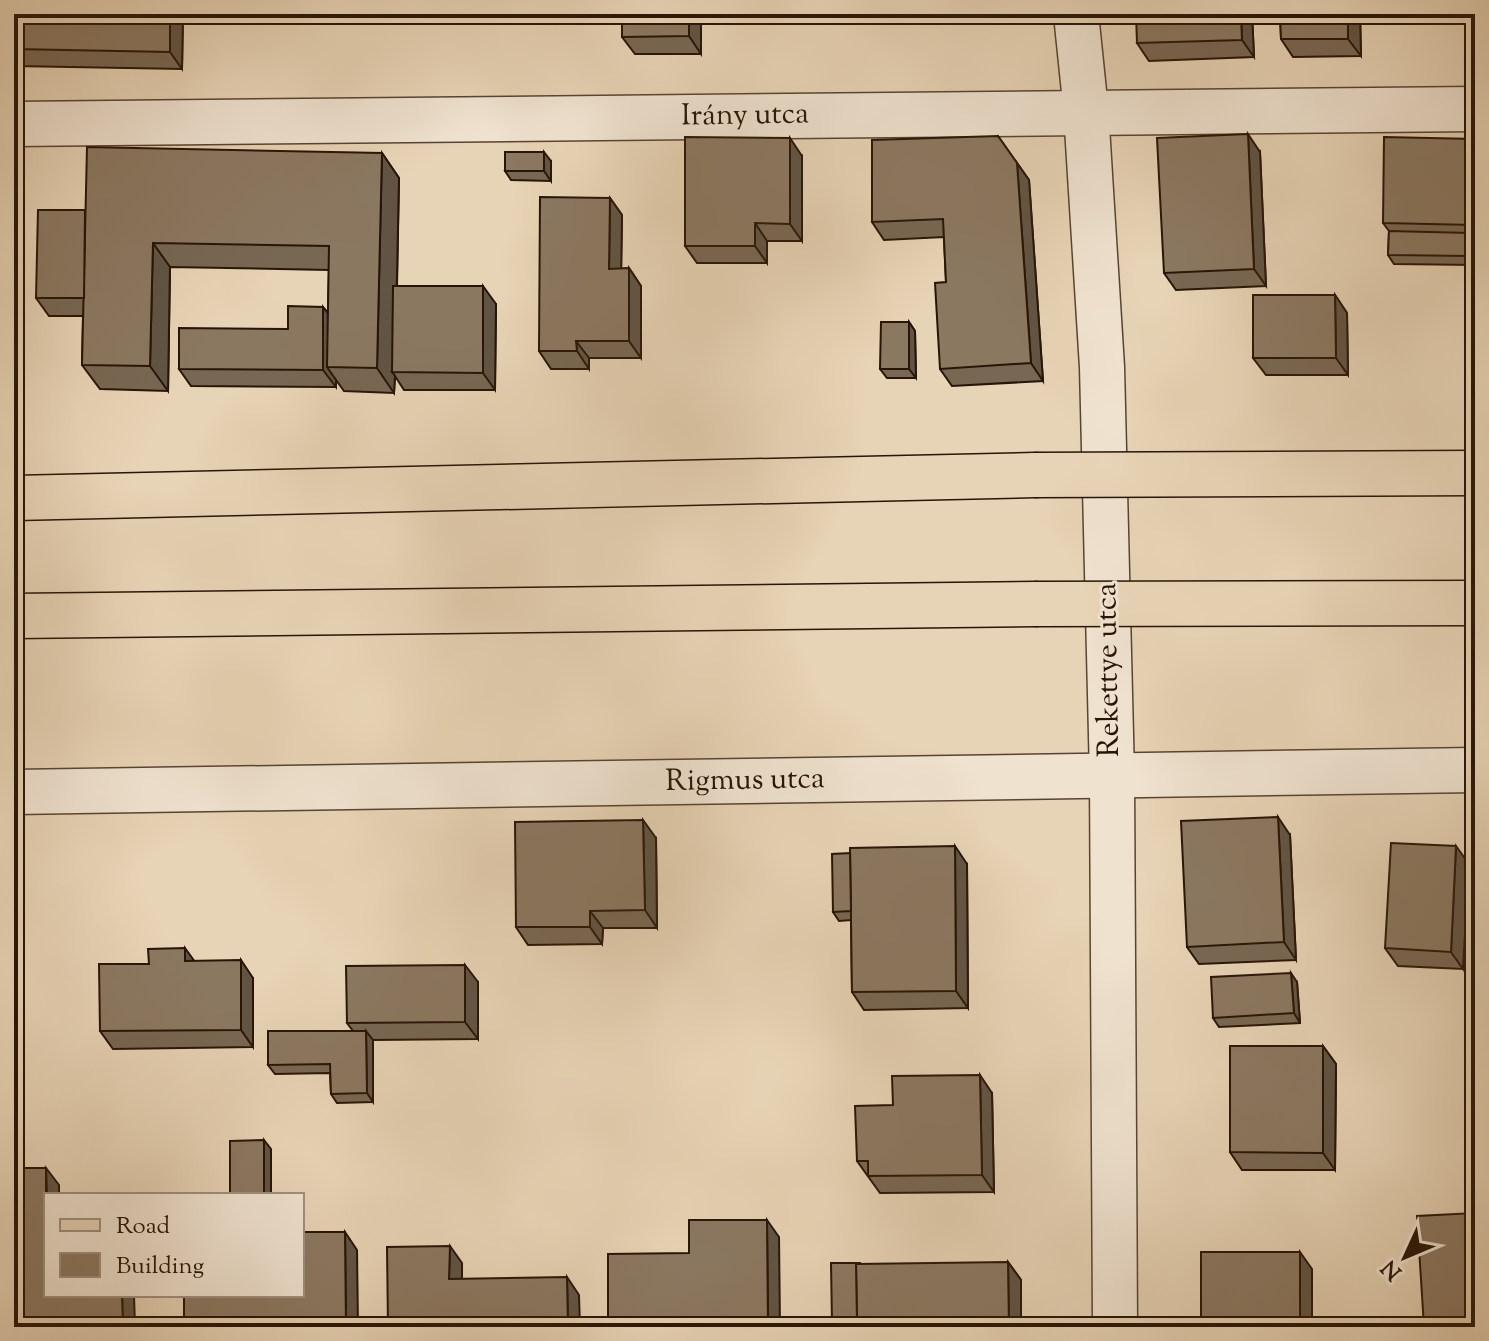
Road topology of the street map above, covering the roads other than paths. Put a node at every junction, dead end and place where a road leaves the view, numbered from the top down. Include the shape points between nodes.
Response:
1 (1076, 14) edge
2 (1475, 109) edge
3 (1086, 111) junction
4 (14, 124) edge
5 (1475, 473) edge
6 (14, 498) edge
7 (1475, 603) edge
8 (14, 616) edge
9 (1475, 770) edge
10 (1112, 776) junction
11 (14, 792) edge
12 (1115, 1327) edge

1 - 3 street, Rekettye utca
2 - 3 street, Irány utca
3 - 4 street, Irány utca
3 - 10 street, Rekettye utca via 1102,367
5 - 6 main road, bridge via 1035,475
7 - 8 main road, bridge
9 - 10 street, Rigmus utca
10 - 11 street, Rigmus utca
10 - 12 street, Rekettye utca

